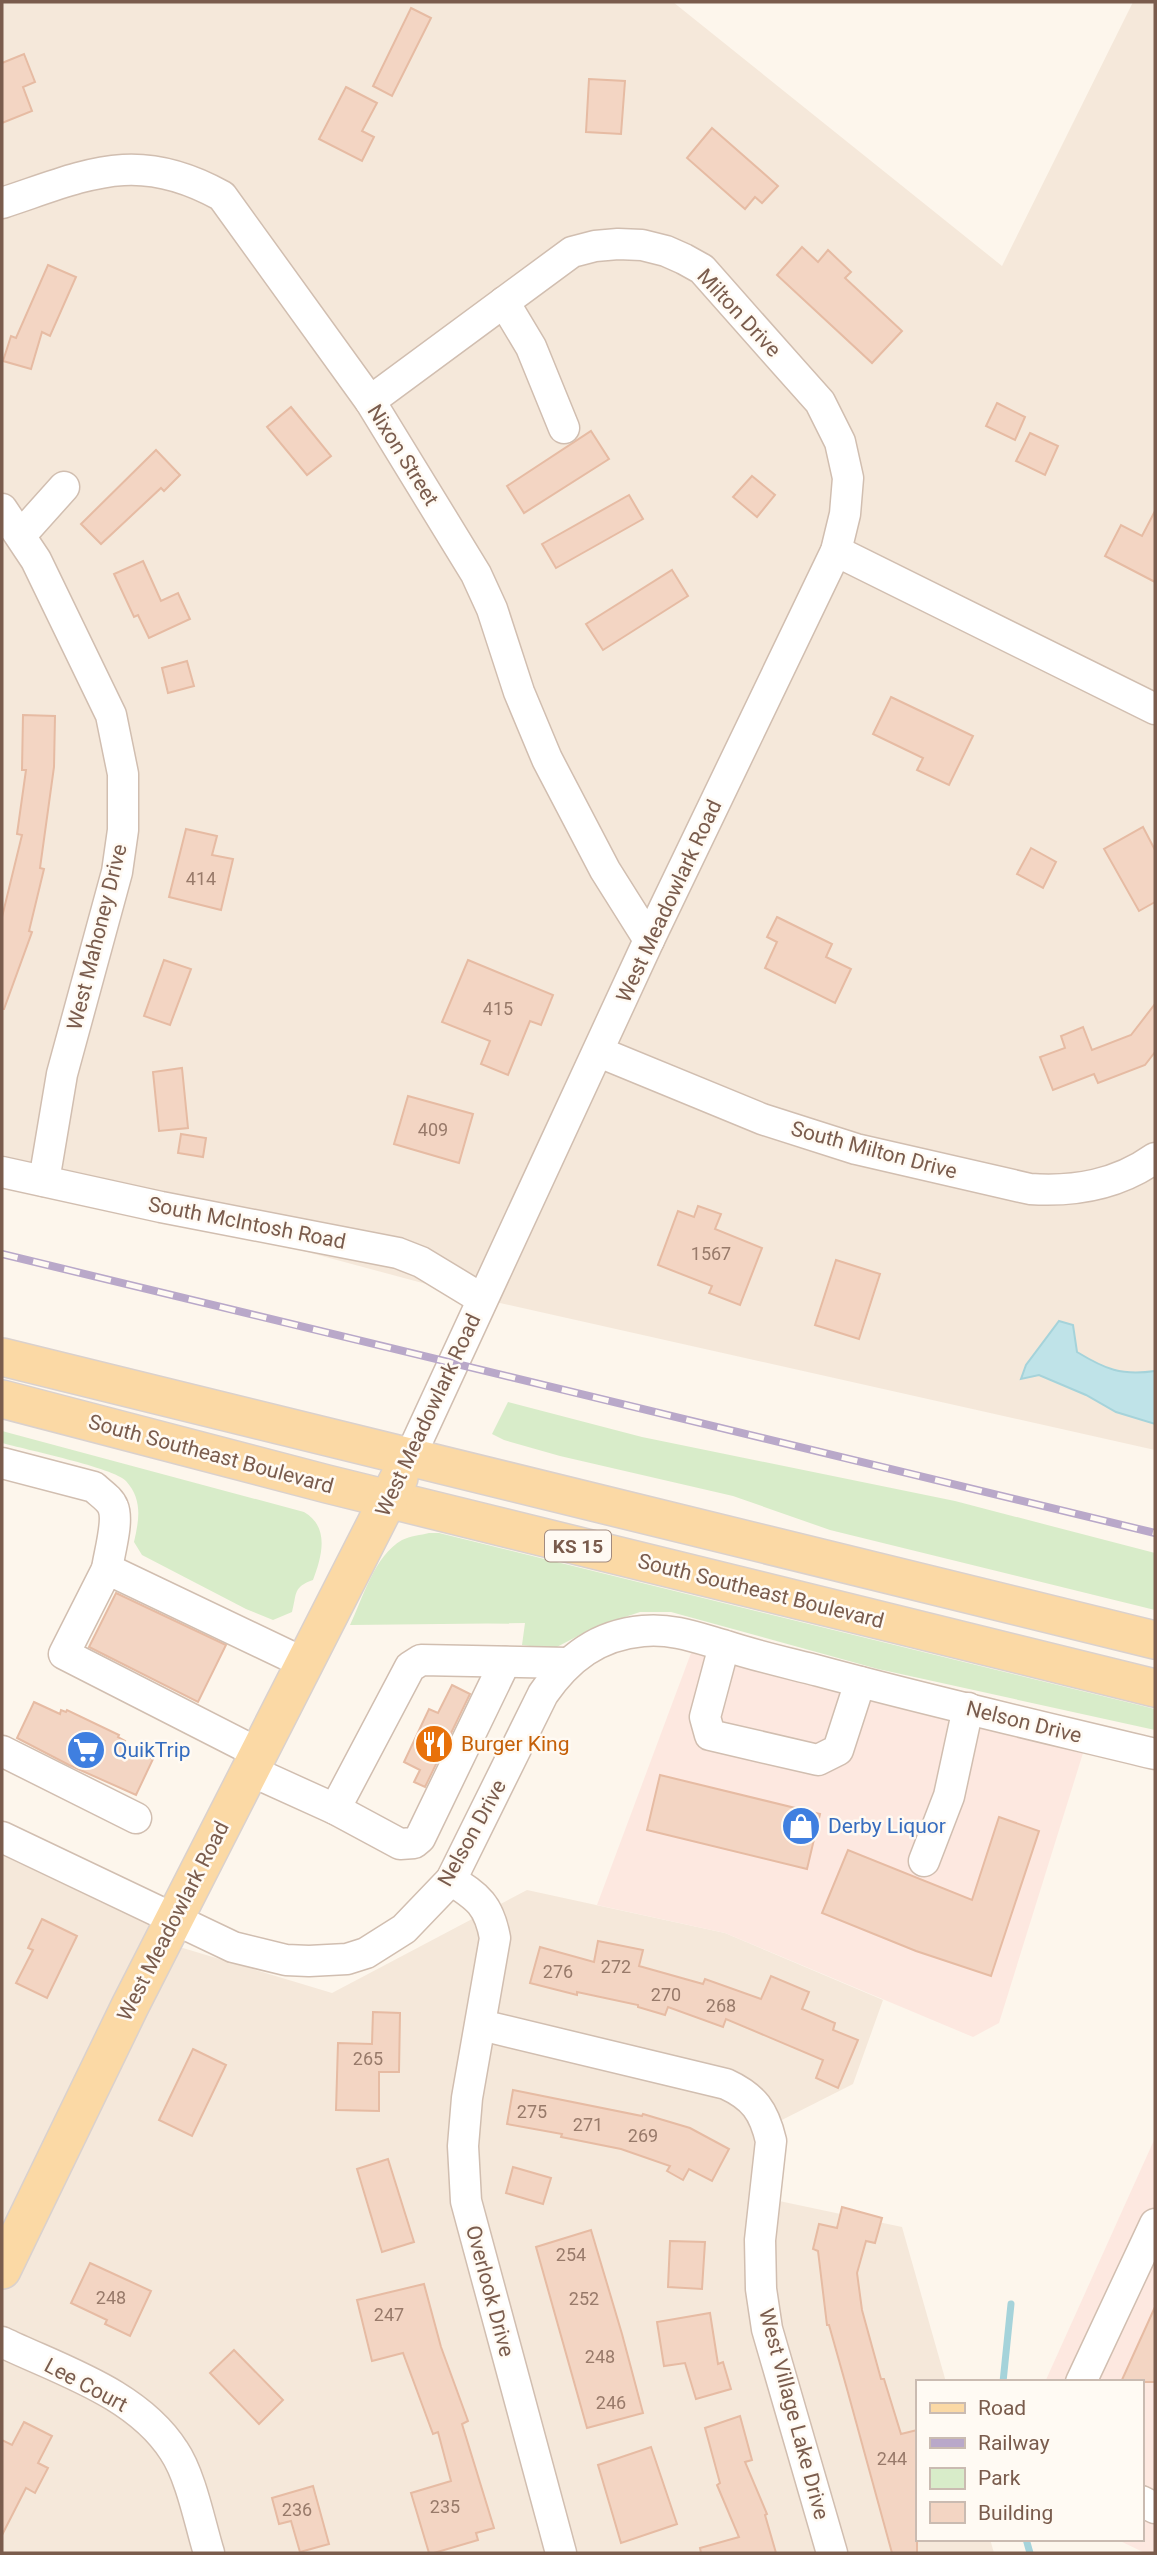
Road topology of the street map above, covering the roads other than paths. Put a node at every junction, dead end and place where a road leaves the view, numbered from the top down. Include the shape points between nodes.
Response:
1 (2, 202) edge
2 (504, 302) junction
3 (370, 401) junction
4 (564, 428) dead end
5 (64, 487) dead end
6 (2, 509) edge
7 (21, 535) junction
8 (836, 551) junction
9 (1155, 709) edge
10 (649, 940) junction
11 (598, 1052) junction
12 (1155, 1158) edge
13 (2, 1171) edge
14 (44, 1181) junction
15 (482, 1299) junction
16 (2, 1357) edge
17 (2, 1399) edge
18 (409, 1458) junction
19 (2, 1463) edge
20 (388, 1499) junction
21 (107, 1569) junction
22 (1155, 1640) edge
23 (724, 1646) junction
24 (505, 1662) junction
25 (304, 1663) junction
26 (568, 1663) junction
27 (860, 1682) junction
28 (1155, 1688) edge
29 (968, 1708) junction
30 (2, 1751) edge
31 (1155, 1754) edge
32 (254, 1762) junction
33 (335, 1809) junction
34 (136, 1818) dead end
35 (2, 1837) edge
36 (924, 1861) dead end
37 (451, 1880) junction
38 (174, 1919) junction
39 (481, 2025) junction
40 (1155, 2224) edge
41 (2, 2270) edge
42 (2, 2342) edge
43 (1082, 2380) edge
44 (209, 2553) edge
45 (561, 2553) edge
46 (832, 2553) edge

1 - 3 street, Nixon Street via 108,170 144,169 200,184 222,196
2 - 3 street, Milton Drive
2 - 4 street via 531,348
2 - 8 street, Milton Drive via 572,253 595,246 642,245 702,269 820,402 840,442 848,478
3 - 10 street, Nixon Street via 476,574 547,759 605,870
5 - 7 street
6 - 7 street, West Mahoney Drive
7 - 14 street, West Mahoney Drive via 111,715 124,802 117,872 62,1074
8 - 9 street
8 - 10 street, West Meadowlark Road
10 - 11 street, West Meadowlark Road
11 - 12 street, South Milton Drive via 762,1119 856,1149 1030,1189 1081,1189 1120,1178
11 - 15 street, West Meadowlark Road
13 - 14 street, South McIntosh Road
14 - 15 street, South McIntosh Road via 398,1253
15 - 18 street, West Meadowlark Road
16 - 18 main road, South Southeast Boulevard / KS 15
17 - 20 main road, South Southeast Boulevard / KS 15
18 - 20 main road, West Meadowlark Road
18 - 22 main road, South Southeast Boulevard / KS 15
19 - 21 street via 94,1487 105,1497 115,1521
20 - 25 main road, West Meadowlark Road
20 - 28 main road, South Southeast Boulevard / KS 15
21 - 25 street
21 - 32 street via 64,1654
23 - 26 street, Nelson Drive via 671,1631 645,1630 601,1640
23 - 27 street, Nelson Drive
23 - 27 street via 705,1717 710,1735 818,1760 838,1750
24 - 26 street
24 - 33 street via 421,1660 410,1667
24 - 33 street via 420,1838 400,1844
25 - 32 main road, West Meadowlark Road
26 - 37 street, Nelson Drive via 544,1694
27 - 29 street, Nelson Drive
29 - 31 street, Nelson Drive
29 - 36 street via 949,1796
30 - 34 street
32 - 33 street
32 - 38 main road, West Meadowlark Road
35 - 38 street, Nelson Drive
37 - 38 street, Nelson Drive via 404,1929 366,1953 347,1959 309,1961 259,1955
37 - 39 street, Overlook Drive via 478,1897 492,1920 494,1953
38 - 41 main road, West Meadowlark Road
39 - 45 street, Overlook Drive via 467,2098 463,2146 466,2201
39 - 46 street, West Village Lake Drive via 726,2084 747,2094 759,2110 771,2141 760,2240 767,2329
40 - 43 street
42 - 44 street, Lee Court via 127,2404 152,2424 175,2451

